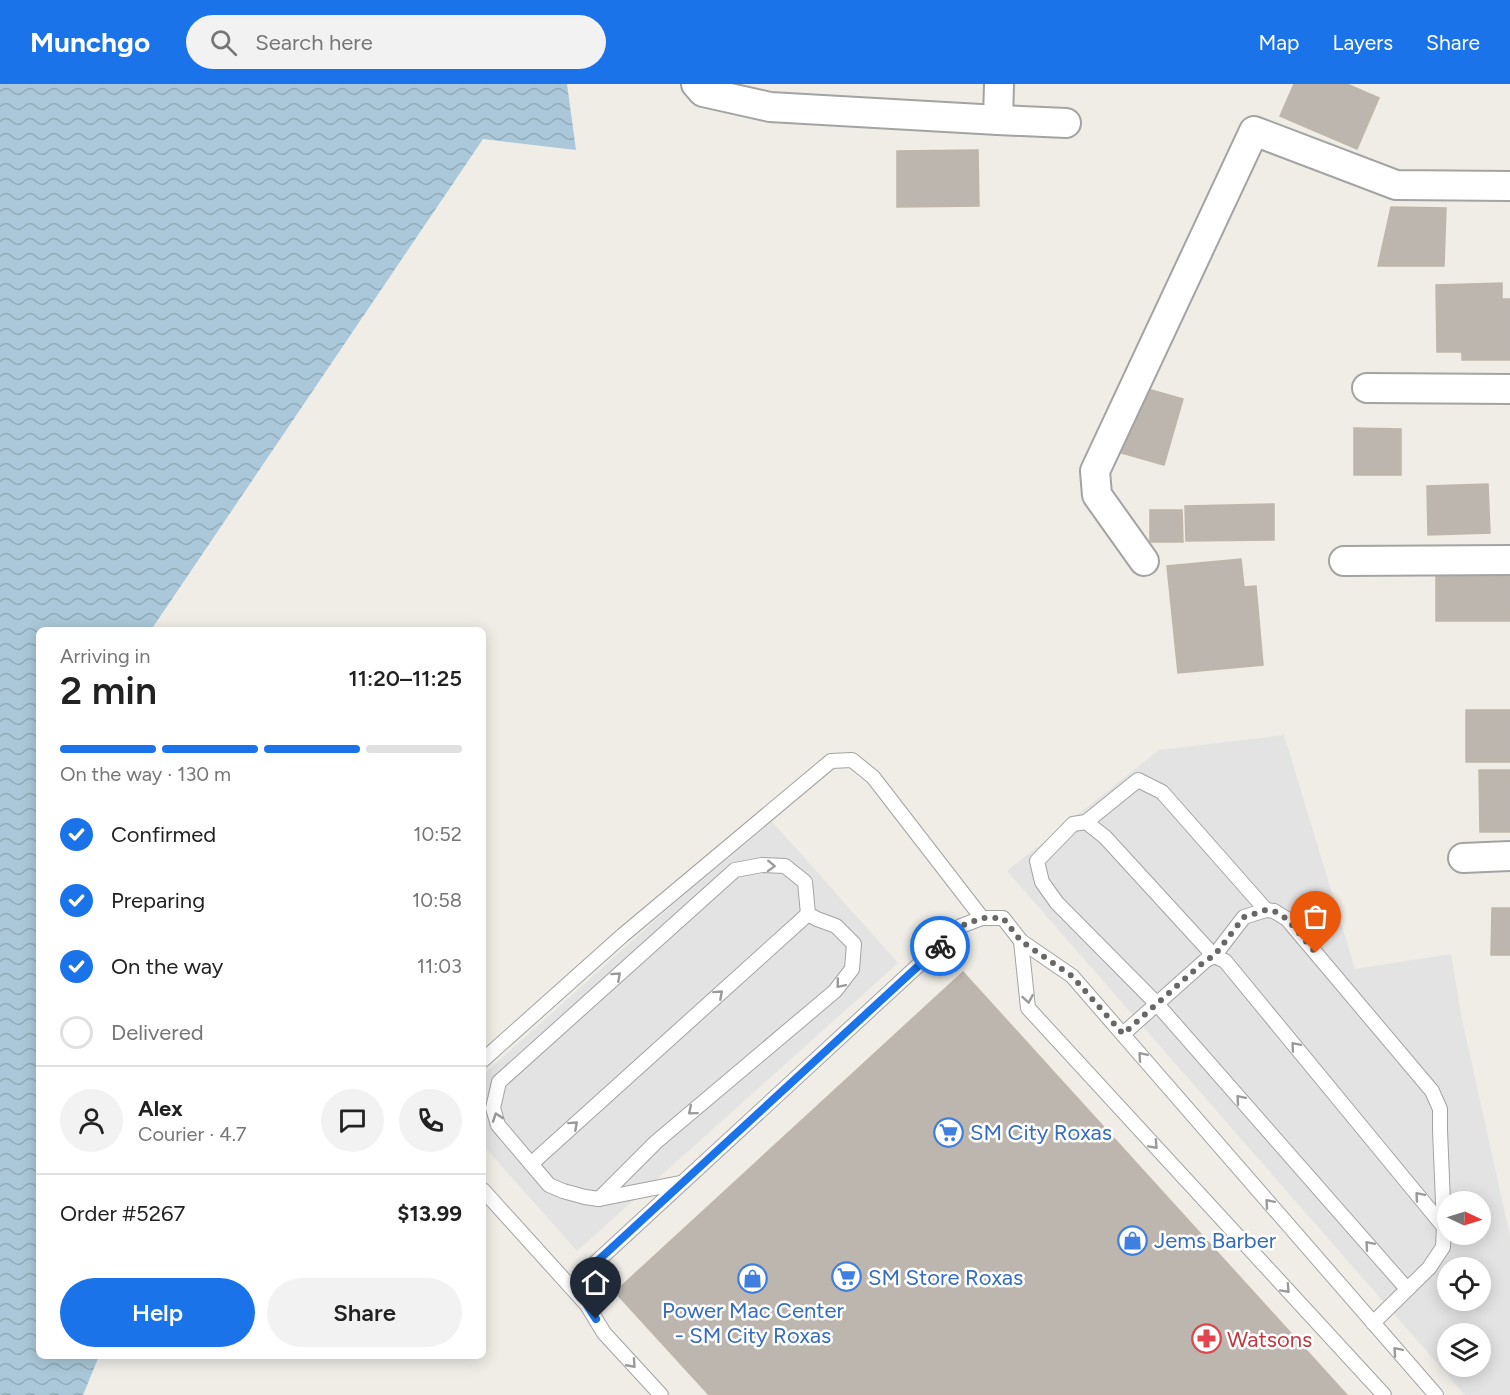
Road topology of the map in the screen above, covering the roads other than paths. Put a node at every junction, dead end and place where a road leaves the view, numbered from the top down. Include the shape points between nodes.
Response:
1 (696, 84) edge
2 (999, 84) edge
3 (998, 120) junction
4 (1066, 123) dead end
5 (1510, 186) edge
6 (1367, 388) dead end
7 (1510, 389) edge
8 (1510, 560) edge
9 (1144, 561) dead end
10 (1344, 561) dead end
11 (1086, 822) junction
12 (1510, 856) edge
13 (1463, 858) dead end
14 (1266, 910) junction
15 (808, 914) junction
16 (982, 918) junction
17 (1021, 941) junction
18 (1214, 956) junction
19 (1157, 1004) junction
20 (1123, 1034) junction
21 (486, 1057) edge
22 (531, 1164) junction
23 (682, 1183) junction
24 (1443, 1191) edge
25 (486, 1193) edge
26 (599, 1199) junction
27 (1437, 1218) edge
28 (1443, 1245) edge
29 (1407, 1289) junction
30 (587, 1305) junction
31 (1373, 1323) junction
32 (661, 1395) edge
33 (1384, 1395) edge
34 (1436, 1395) edge

1 - 3 street via 703,92 770,107
2 - 3 street
3 - 4 street
5 - 9 street via 1396,184 1254,131 1095,471 1097,495
6 - 7 street
8 - 10 street
11 - 14 lane via 1137,780 1162,792
11 - 18 lane via 1106,837
11 - 19 lane via 1073,824 1037,861 1042,882 1057,903
12 - 13 street
14 - 18 lane via 1244,917
14 - 24 lane via 1287,919 1432,1090 1440,1109
22 -> 15 lane
22 -> 15 lane via 498,1125 493,1108 499,1082 525,1058 735,870 785,866 805,882
15 -> 26 lane via 836,926 854,944 852,969 835,991 656,1142
16 - 17 lane via 1003,918
16 - 21 lane via 873,777 852,760 831,761 623,935
16 - 23 lane via 961,926
17 - 20 lane via 1072,976
17 -> 33 lane via 1028,1008
18 - 19 lane
27 -> 18 lane via 1225,961
19 - 20 lane
29 -> 19 lane
31 -> 20 lane
22 - 26 lane via 549,1185
23 - 26 lane
23 - 30 lane via 592,1266
25 - 30 lane
28 - 29 lane via 1429,1268
29 - 31 lane
30 -> 32 lane via 604,1333
34 -> 31 lane

